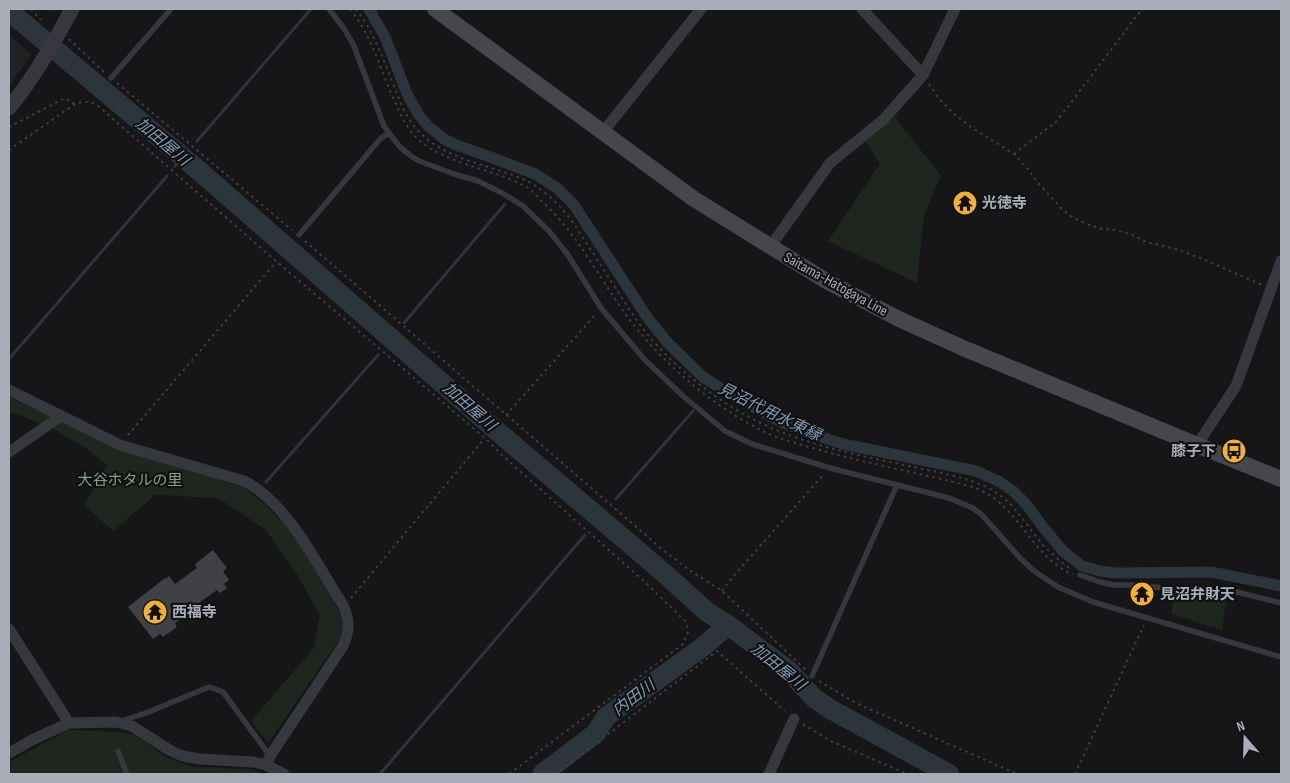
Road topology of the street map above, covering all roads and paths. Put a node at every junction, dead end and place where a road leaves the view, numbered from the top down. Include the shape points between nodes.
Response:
1 (31, 9) edge
2 (72, 9) edge
3 (171, 9) edge
4 (329, 9) edge
5 (350, 9) edge
6 (356, 9) edge
7 (435, 9) edge
8 (701, 9) edge
9 (862, 9) edge
10 (955, 9) edge
11 (1142, 9) edge
12 (40, 20) dead end
13 (59, 33) junction
14 (923, 75) junction
15 (111, 78) junction
16 (75, 104) junction
17 (9, 108) edge
18 (9, 127) edge
19 (603, 132) junction
20 (389, 133) junction
21 (9, 150) edge
22 (1014, 154) junction
23 (299, 235) junction
24 (770, 247) junction
25 (1281, 261) edge
26 (277, 262) junction
27 (1272, 289) junction
28 (602, 308) junction
29 (9, 390) edge
30 (506, 415) junction
31 (61, 416) junction
32 (485, 438) junction
33 (120, 445) junction
34 (1197, 446) junction
35 (9, 452) edge
36 (830, 468) junction
37 (1281, 479) edge
38 (898, 485) junction
39 (1080, 576) junction
40 (722, 591) junction
41 (1281, 603) edge
42 (343, 604) junction
43 (1147, 619) junction
44 (9, 629) edge
45 (1281, 657) edge
46 (812, 676) junction
47 (794, 719) junction
48 (117, 722) junction
49 (69, 723) junction
50 (118, 751) dead end
51 (9, 753) edge
52 (268, 760) junction
53 (127, 774) edge
54 (284, 774) edge
55 (509, 774) edge
56 (556, 774) edge
57 (768, 774) edge
58 (907, 774) edge
59 (1017, 774) edge
60 (1076, 774) edge

1 - 12 path
2 - 13 street
3 - 15 lane
4 - 20 lane via 354,46
5 - 39 path via 369,37 391,94 413,134 436,153 528,188 568,229 652,346 704,393 755,427 795,443 982,490 1014,516 1047,558 1060,568
6 - 39 path via 379,48 405,112 420,134 457,156 530,182 561,208 638,322 691,378 735,409 782,433 823,447 981,484 1017,510 1044,545
7 - 19 main road, Saitama-Hatogaya Line
8 - 19 street
9 - 14 street
10 - 14 street
11 - 22 path via 1057,121
13 - 15 path
13 - 17 street
14 - 22 path via 954,114
14 - 24 street via 884,119 830,163
15 - 23 path
16 - 18 path via 65,98
16 - 21 path
16 - 26 path via 87,101 97,105
19 - 24 main road, Saitama-Hatogaya Line via 694,199
20 - 23 lane via 381,138
20 - 28 lane via 400,147 419,161 478,181 523,206 549,231
22 - 27 path via 1063,210 1087,224 1176,249
23 - 30 path
24 - 34 main road, Saitama-Hatogaya Line via 899,320
25 - 27 street
26 - 32 path
26 - 33 path
27 - 34 street via 1236,386
28 - 30 path
28 - 36 lane via 645,360 725,430 752,444
29 - 31 street
30 - 40 path via 663,550
31 - 33 street
31 - 35 street
32 - 42 path
32 - 55 path via 646,583 686,622 688,632 683,644
33 - 42 street via 250,484 286,516
34 - 37 main road, Saitama-Hatogaya Line
36 - 38 lane
36 - 40 path
38 - 43 lane via 973,508 1020,558 1047,581 1093,602
38 - 46 lane
39 - 41 lane via 1114,585 1184,590 1216,588
40 - 46 path
42 - 52 street via 348,624 343,646
43 - 45 lane
43 - 60 path
44 - 49 street
46 - 59 path via 856,703
47 - 56 path via 717,650
47 - 57 street
47 - 58 path via 831,741
48 - 49 street
48 - 52 street via 132,726 183,756 254,762
48 - 52 lane via 209,687 224,692
49 - 51 street
50 - 53 lane
52 - 54 street

